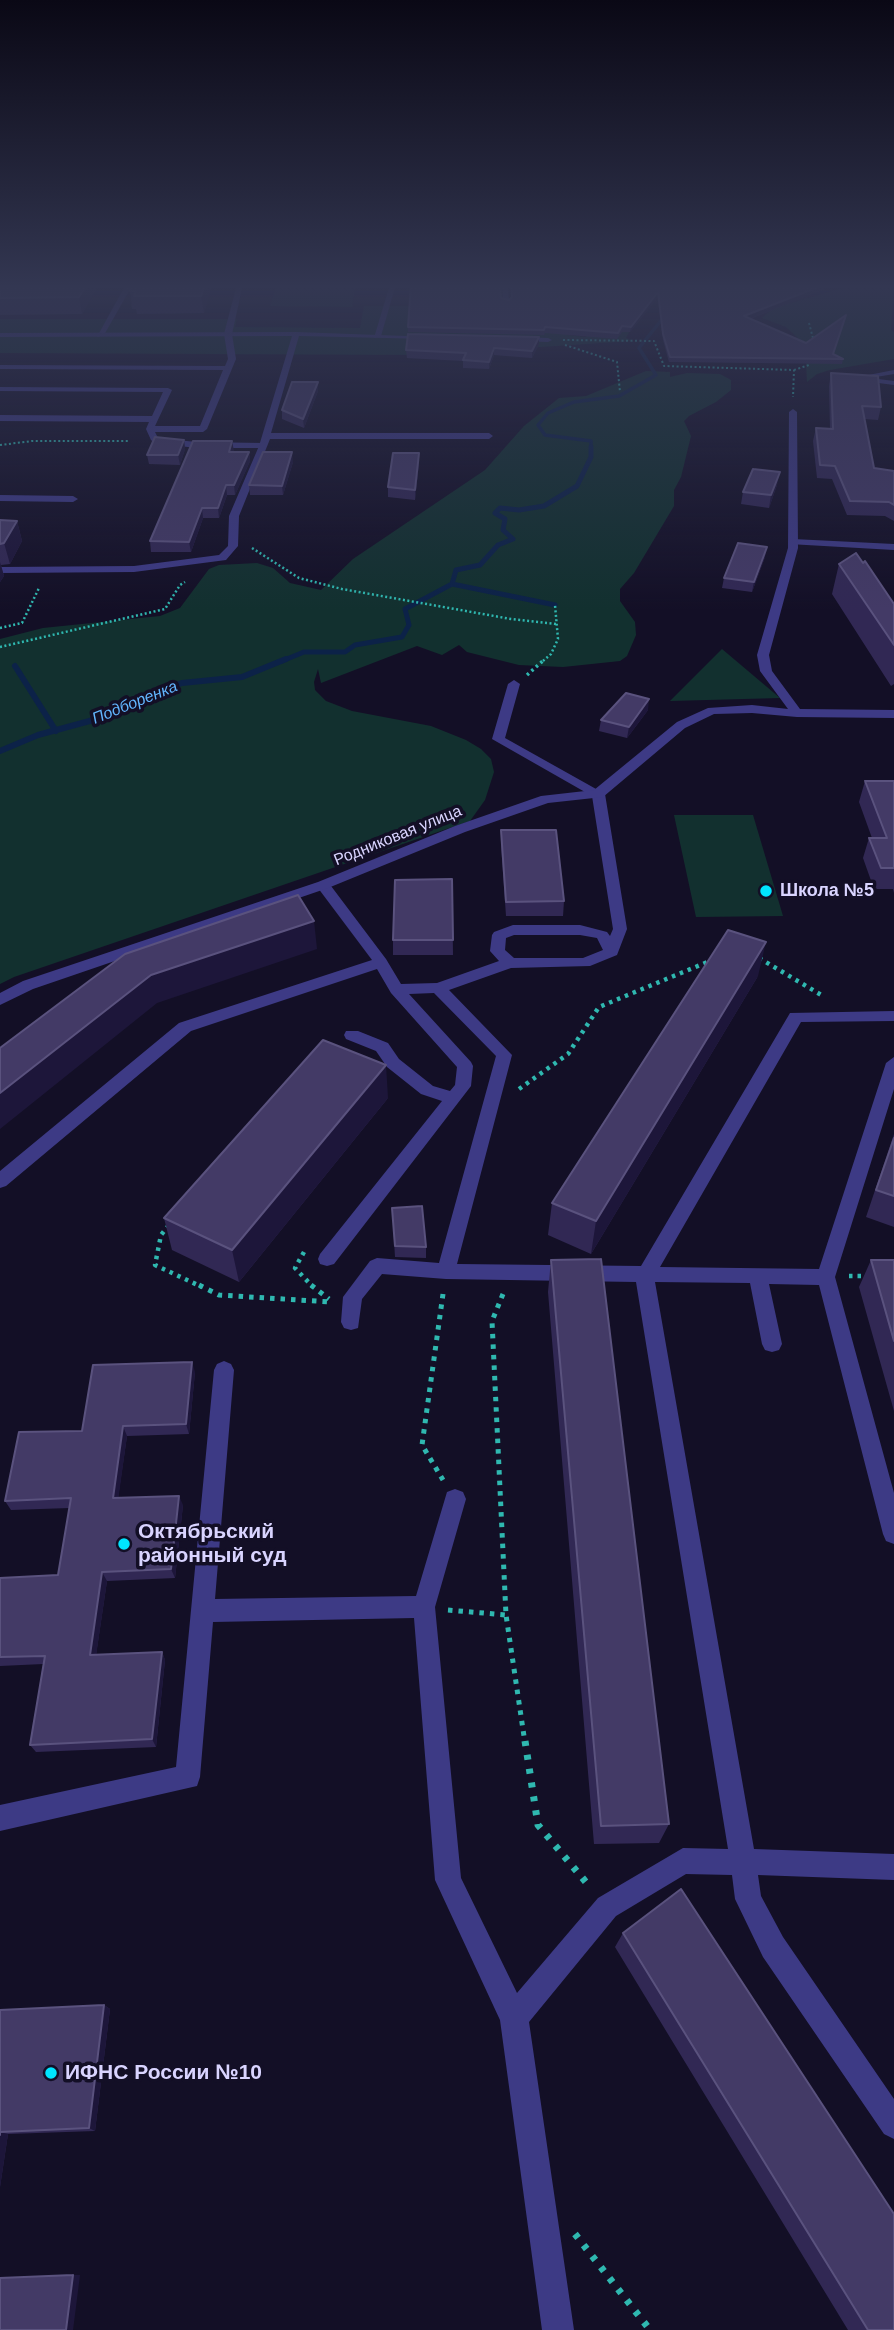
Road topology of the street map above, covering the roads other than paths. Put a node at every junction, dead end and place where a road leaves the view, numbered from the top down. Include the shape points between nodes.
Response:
1 (167, 393) edge
2 (218, 393) edge
3 (278, 393) edge
4 (793, 412) road end
5 (0, 418) edge
6 (155, 419) junction
7 (150, 429) junction
8 (489, 436) dead end
9 (264, 441) junction
10 (0, 498) edge
11 (73, 499) dead end
12 (793, 541) junction
13 (894, 547) edge
14 (0, 570) edge
15 (514, 684) road end
16 (797, 713) junction
17 (894, 714) edge
18 (598, 794) junction
19 (323, 886) junction
20 (612, 951) junction
21 (381, 962) junction
22 (510, 963) junction
23 (438, 988) junction
24 (396, 989) junction
25 (0, 1000) edge
26 (894, 1016) edge
27 (352, 1035) dead end
28 (894, 1063) edge
29 (454, 1097) junction
30 (0, 1181) edge
31 (327, 1259) dead end
32 (446, 1271) junction
33 (645, 1276) junction
34 (758, 1277) junction
35 (827, 1277) junction
36 (351, 1322) dead end
37 (772, 1344) dead end
38 (225, 1370) dead end
39 (455, 1499) road end
40 (894, 1534) edge
41 (424, 1607) junction
42 (203, 1611) junction
43 (0, 1818) edge
44 (743, 1862) junction
45 (894, 1867) edge
46 (514, 2018) junction
47 (894, 2123) edge
48 (558, 2330) edge

1 - 6 street
2 - 7 street via 203,429
3 - 9 street
4 - 12 street
5 - 6 street
6 - 7 street
7 - 9 street via 155,440 175,444
8 - 9 street
9 - 14 street via 234,516 233,546 222,558 134,569
10 - 11 street
12 - 13 street
12 - 16 street via 763,655 766,671
15 - 18 street via 498,739
16 - 17 street
16 - 18 street via 712,710 681,725
18 - 19 street, Родниковая улица via 546,799
18 - 20 street via 620,929
19 - 21 street
19 - 25 street, Родниковая улица via 28,985
20 - 22 street via 585,963
20 - 22 street via 602,935 580,930 513,930 499,935 497,951
21 - 24 street
21 - 30 street via 185,1027
22 - 23 street
23 - 24 street
23 - 32 street via 504,1055
24 - 29 street via 465,1066 463,1086
26 - 33 street via 796,1017
27 - 29 street via 382,1047 393,1063 427,1090
28 - 35 street
29 - 31 street
32 - 33 street
32 - 36 street via 377,1266 353,1297
33 - 34 street
33 - 44 street
34 - 35 street
34 - 37 street
35 - 40 street
38 - 42 street
39 - 41 street
41 - 42 street
41 - 46 street via 448,1880
42 - 43 street via 188,1777
44 - 45 street
44 - 46 street via 682,1861 607,1907
44 - 47 street via 748,1899 773,1947
46 - 48 street

